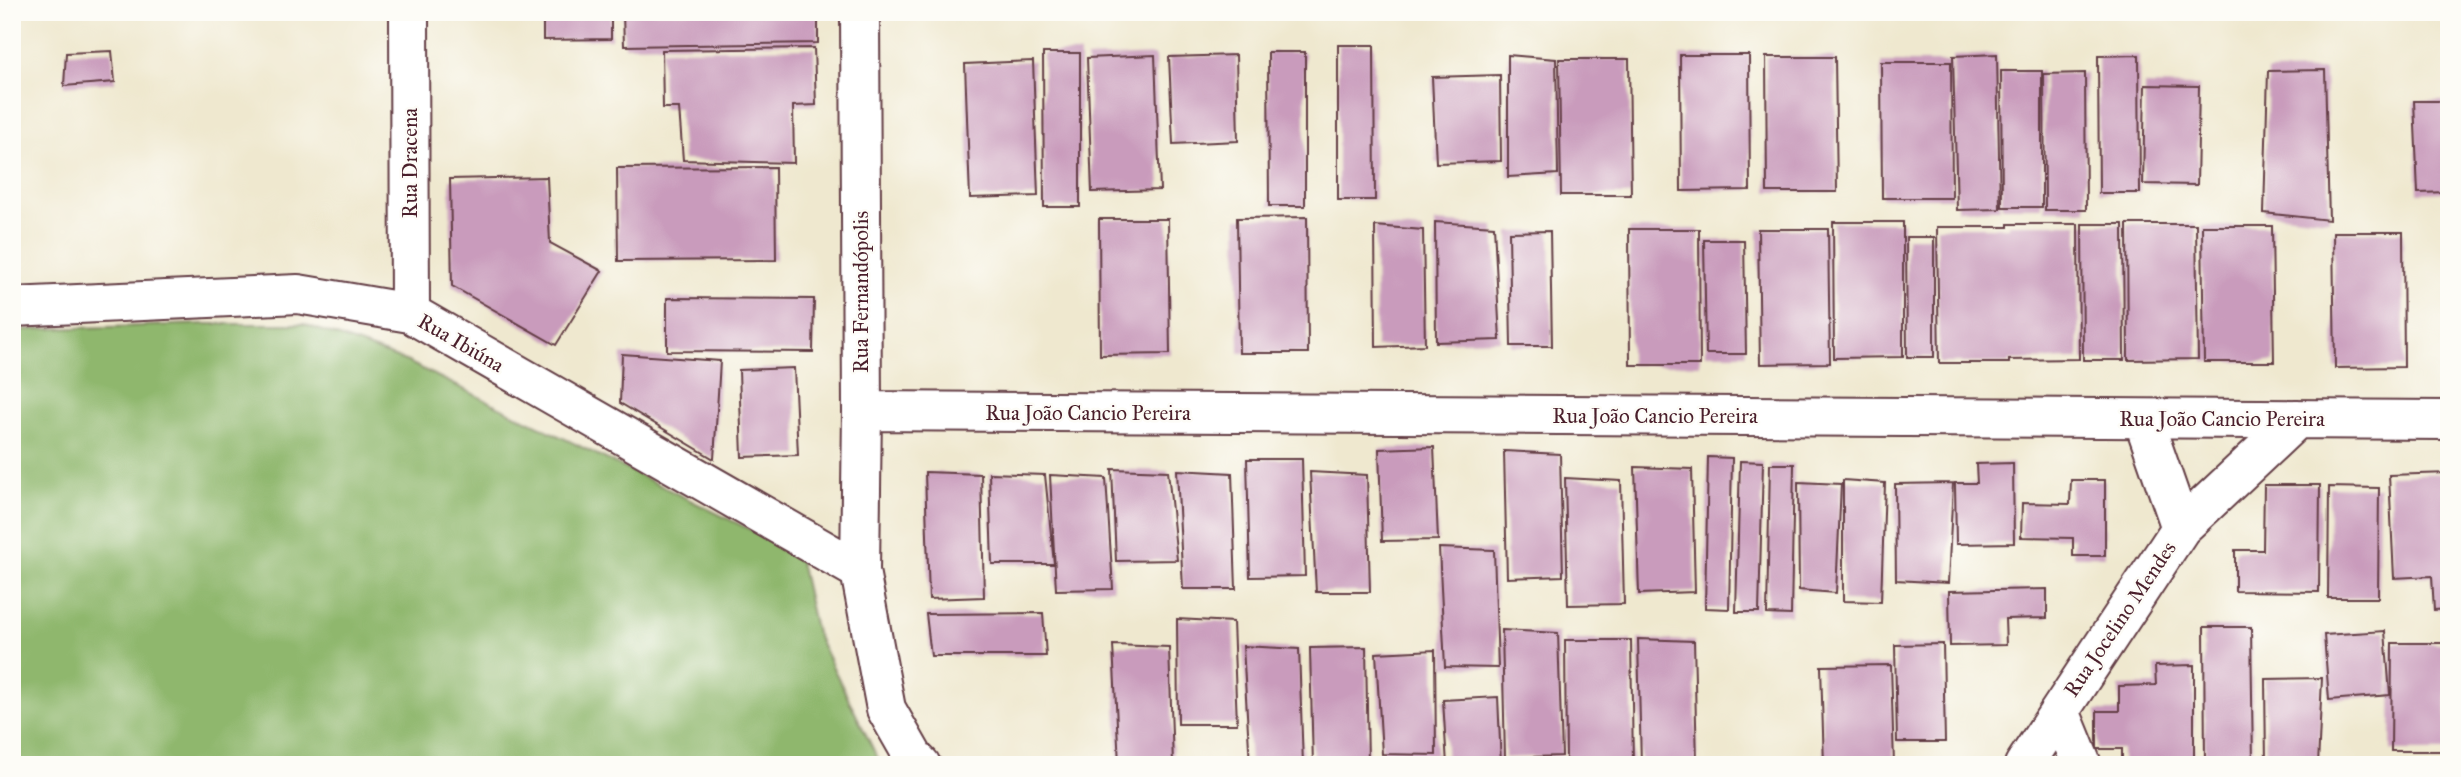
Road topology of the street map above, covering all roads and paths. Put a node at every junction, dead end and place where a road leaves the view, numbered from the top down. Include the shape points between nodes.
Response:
1 (409, 12) edge
2 (860, 12) edge
3 (12, 307) edge
4 (410, 313) junction
5 (862, 411) junction
6 (2143, 419) junction
7 (2297, 419) junction
8 (2449, 420) edge
9 (2181, 528) junction
10 (860, 571) junction
11 (2060, 710) junction
12 (921, 765) edge
13 (2024, 765) edge
14 (2082, 765) edge

1 - 4 street, Rua Dracena
2 - 5 street, Rua Fernandópolis
3 - 4 street, Rua Ibiúna via 298,294
4 - 10 street, Rua Ibiúna
5 - 6 street, Rua João Cancio Pereira
5 - 10 street, Rua Fernandópolis
6 - 7 street, Rua João Cancio Pereira
6 - 9 street, Rua Jocelino Mendes
7 - 8 street, Rua João Cancio Pereira
7 - 9 street, Rua Jocelino Mendes
9 - 11 street, Rua Jocelino Mendes
10 - 12 street, Rua Fernandópolis via 886,709
11 - 13 street, Rua Jocelino Mendes
11 - 14 street, Rua Jocelino Mendes

